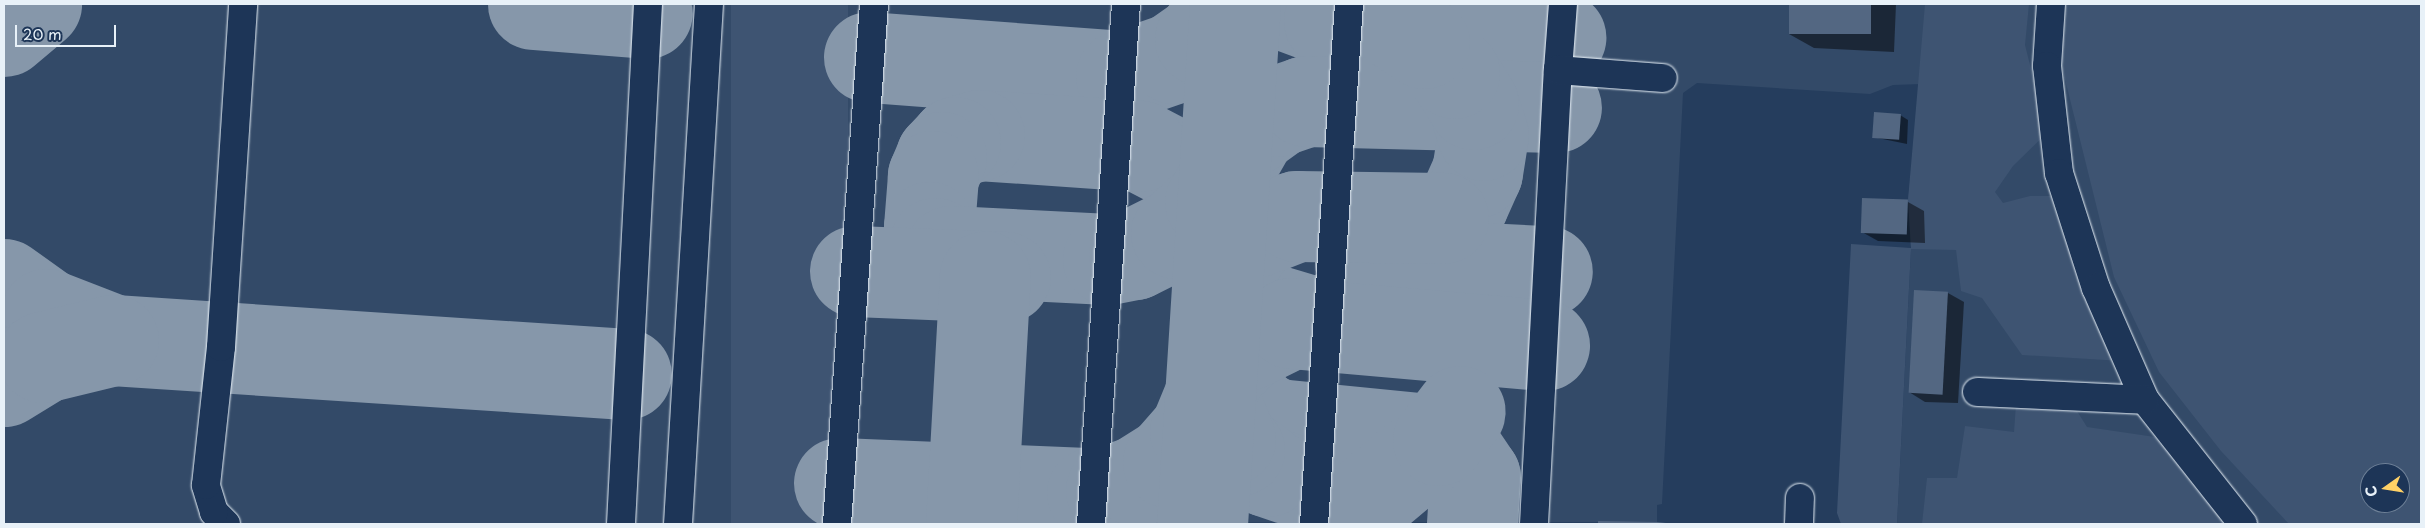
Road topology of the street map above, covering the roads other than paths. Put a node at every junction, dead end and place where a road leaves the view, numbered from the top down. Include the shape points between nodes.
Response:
1 (243, 4) edge
2 (648, 4) edge
3 (709, 4) edge
4 (874, 4) edge
5 (1126, 4) edge
6 (1349, 4) edge
7 (1563, 4) edge
8 (2051, 4) edge
9 (1558, 70) junction
10 (1663, 78) dead end
11 (1977, 392) dead end
12 (2144, 400) junction
13 (226, 524) edge
14 (620, 524) edge
15 (678, 524) edge
16 (837, 524) edge
17 (1090, 524) edge
18 (1314, 524) edge
19 (1534, 524) edge
20 (2242, 524) edge

1 - 13 lane via 221,347 206,485 214,512
2 - 14 lane
3 - 15 lane
4 - 16 lane
5 - 17 lane
6 - 18 lane
7 - 9 lane
8 - 12 lane via 2047,66 2059,173 2096,288
9 - 10 lane
9 - 19 lane
11 - 12 lane
12 - 20 lane

